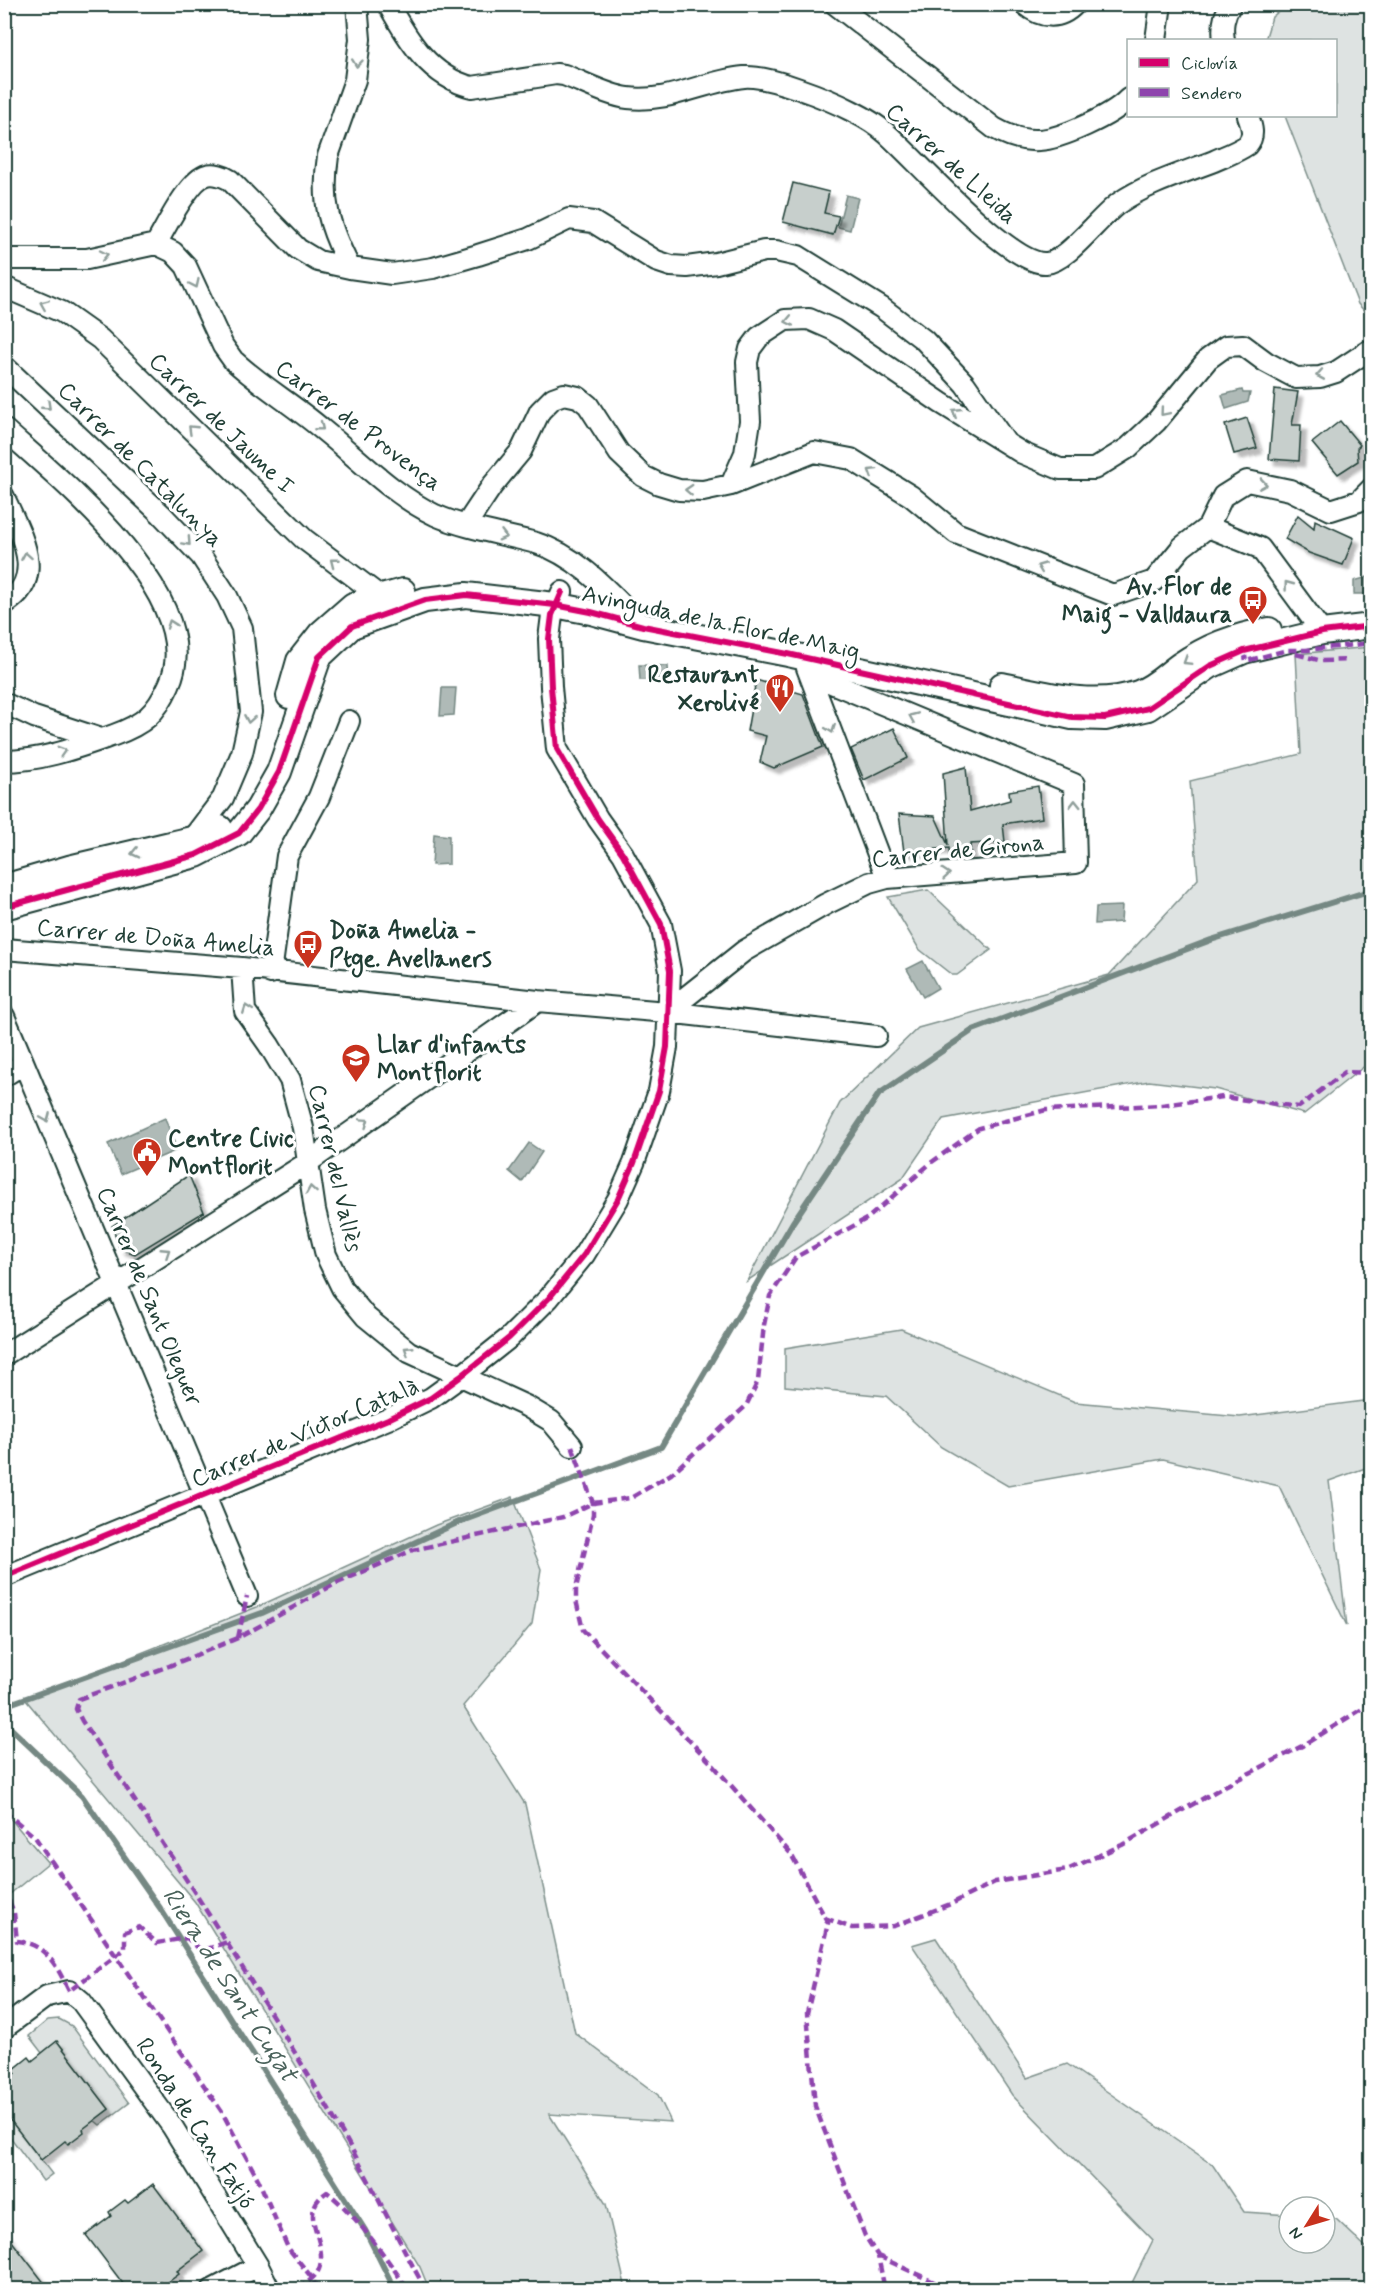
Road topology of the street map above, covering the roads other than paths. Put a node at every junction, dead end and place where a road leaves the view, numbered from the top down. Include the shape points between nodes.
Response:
1 (357, 4) edge
2 (388, 4) edge
3 (835, 4) edge
4 (1024, 4) edge
5 (1075, 4) edge
6 (1161, 4) edge
7 (1231, 4) edge
8 (1156, 39) edge
9 (1224, 39) edge
10 (1127, 100) edge
11 (1248, 117) edge
12 (156, 244) junction
13 (4, 262) edge
14 (350, 268) junction
15 (4, 287) edge
16 (1371, 353) edge
17 (4, 366) edge
18 (4, 429) edge
19 (1006, 443) junction
20 (731, 485) junction
21 (1371, 488) edge
22 (4, 497) edge
23 (466, 525) junction
24 (1208, 528) junction
25 (558, 598) junction
26 (388, 603) junction
27 (4, 604) edge
28 (622, 606) junction
29 (643, 626) junction
30 (1371, 626) edge
31 (1323, 632) junction
32 (804, 660) junction
33 (4, 703) edge
34 (349, 721) dead end
35 (101, 739) junction
36 (4, 761) edge
37 (192, 839) junction
38 (887, 878) junction
39 (4, 887) edge
40 (4, 907) edge
41 (4, 949) edge
42 (242, 968) junction
43 (271, 973) junction
44 (538, 1001) junction
45 (667, 1012) junction
46 (4, 1016) edge
47 (876, 1036) dead end
48 (23, 1064) junction
49 (4, 1076) edge
50 (307, 1162) junction
51 (117, 1284) junction
52 (4, 1355) edge
53 (460, 1377) junction
54 (572, 1446) dead end
55 (207, 1495) junction
56 (4, 1577) edge
57 (247, 1596) dead end
58 (4, 2028) edge
59 (258, 2266) junction
60 (212, 2289) edge
61 (270, 2289) edge

1 -> 14 street via 360,39 355,80 326,168 330,226
2 - 11 street, Carrer de Lleida via 431,66 444,77 472,87 555,74 625,98 653,99 745,77 793,87 849,109 884,131 998,240 1020,255 1045,264 1067,254 1121,202 1247,145 1252,140
3 - 10 street via 1007,135 1042,140 1113,112
4 - 5 street via 1052,17
6 - 8 street
7 - 9 street via 1222,27
13 -> 12 street via 87,258
12 - 14 street via 179,203 198,180 215,175 230,180 298,249 318,261
12 -> 23 street, Carrer de Provença via 173,252 186,266 223,346 238,365 322,428 380,479 436,515
14 - 19 street via 392,274 433,268 528,239 569,219 593,222 656,261 671,266 716,263 764,251 798,256 882,308 924,340 965,384
26 -> 15 street, Carrer de Jaume I via 304,539 100,339 63,312
16 -> 19 street via 1368,351 1328,375 1296,378 1243,345 1226,346 1208,359 1156,422 1128,448 1094,469 1060,469
17 -> 37 street, Carrer de Catalunya via 201,556 242,628 251,712 242,753 223,798
35 -> 18 street via 136,727 161,703 174,674 173,630 164,606 122,541
19 -> 20 street via 834,330 809,319 785,320 750,349 750,421 745,453
20 -> 23 street via 703,491 679,490 643,476 619,453 588,405 578,397 564,394 553,398 540,411 521,451
24 -> 20 street via 1182,547 1154,581 1113,595 956,533 911,496 851,459 814,452
24 -> 21 street via 1223,496 1247,481 1290,490 1331,510 1359,501
27 -> 22 street via 23,588 29,574 25,546
23 -> 28 street, Carrer de Provença via 560,554 590,575
31 -> 24 street via 1260,548
25 - 26 street, Avinguda de la Flor de Maig via 493,582 436,583
25 - 28 street, Avinguda de la Flor de Maig
25 - 29 street, Avinguda de la Flor de Maig
25 - 45 street, Carrer de Víctor Català via 549,639 557,749 623,854 661,924 670,971
26 - 37 street, Avinguda de la Flor de Maig via 353,605 321,633 299,661 265,771 243,808 217,830
26 - 40 street, Avinguda de la Flor de Maig via 352,626 319,657 279,772 239,833 196,855
28 - 29 street, Carrer de Provença
28 - 32 street, Avinguda de la Flor de Maig
29 - 32 street, Avinguda de la Flor de Maig
30 - 31 street, Avinguda de la Flor de Maig
31 - 32 street, Avinguda de la Flor de Maig via 1228,657 1148,708 1105,718 1072,717
32 -> 38 street
38 -> 32 street, Carrer de Girona via 1076,863 1074,784
33 - 35 street
34 - 43 street via 319,797 287,856
36 -> 35 street via 38,759
37 -> 39 street, Avinguda de la Flor de Maig
38 - 45 street, Carrer de Girona via 826,904 744,951
41 - 42 street, Carrer de Doña Amelia
42 - 43 street, Carrer de Doña Amelia
50 -> 42 street, Carrer del Vallès via 290,1080 245,1011
43 - 44 street, Carrer de Doña Amelia
44 - 45 street, Carrer de Doña Amelia
50 -> 44 street
45 - 47 street, Carrer de Doña Amelia
45 - 53 street, Carrer de Víctor Català via 667,1047 658,1091 618,1199 584,1255 549,1298 509,1338
46 - 48 street, Carrer de Sant Oleguer
48 - 49 street
48 -> 51 street, Carrer de Sant Oleguer
51 -> 50 street
53 -> 50 street, Carrer del Vallès via 409,1352 366,1317 342,1288 326,1255
51 - 52 street
51 - 55 street, Carrer de Sant Oleguer
53 - 54 street, Carrer del Vallès via 551,1421
53 - 55 street, Carrer de Víctor Català via 430,1398 388,1419
55 - 56 street, Carrer de Víctor Català
55 - 57 street, Carrer de Sant Oleguer
58 - 59 street, Ronda de Can Fatjó via 47,1996 69,1991 81,2001 172,2126
59 - 60 street
59 - 61 street, Ronda de Can Fatjó

